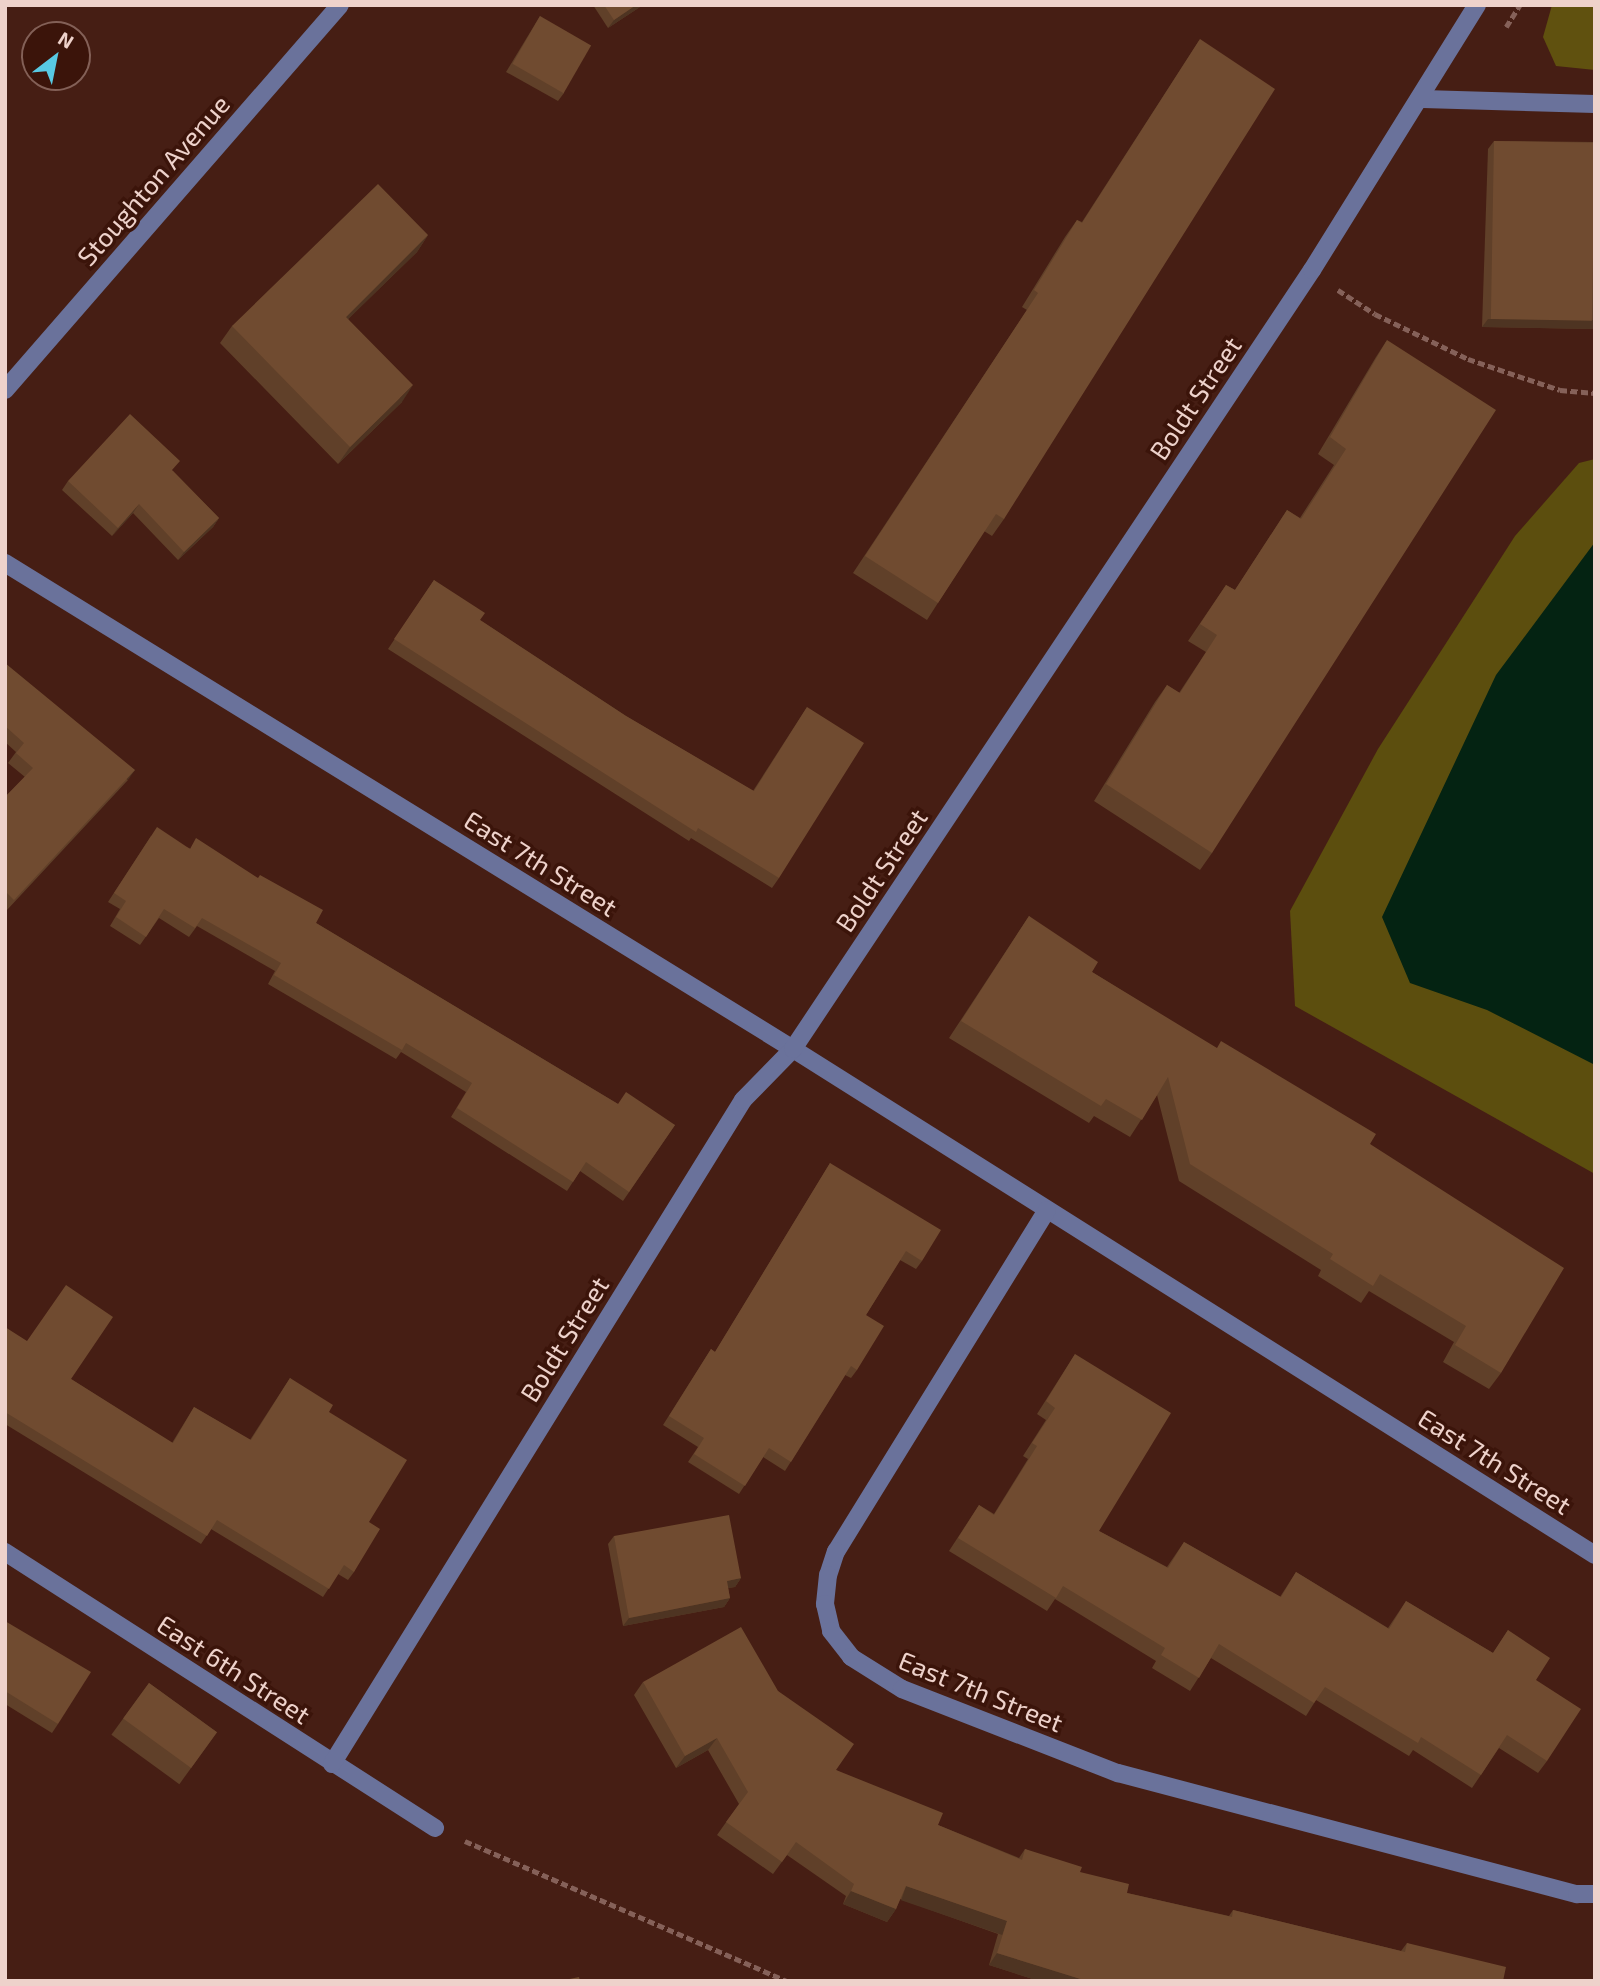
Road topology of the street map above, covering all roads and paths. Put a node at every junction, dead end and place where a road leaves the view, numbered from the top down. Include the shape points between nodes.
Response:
1 (340, 5) edge
2 (1478, 5) edge
3 (1423, 99) junction
4 (1595, 104) edge
5 (1339, 290) dead end
6 (5, 390) edge
7 (1595, 393) edge
8 (5, 563) edge
9 (793, 1049) junction
10 (1048, 1210) junction
11 (5, 1552) edge
12 (1595, 1555) edge
13 (332, 1764) junction
14 (435, 1828) joint
15 (1595, 1894) edge
16 (788, 1981) edge

1 - 6 street, Stoughton Avenue
2 - 3 street, Boldt Street
3 - 4 street
3 - 9 street, Boldt Street
5 - 7 path via 1375,314 1468,359 1560,390
8 - 9 street, East 7th Street
9 - 10 street, East 7th Street
9 - 13 street, Boldt Street via 743,1100
10 - 12 street, East 7th Street
10 - 15 street, East 7th Street via 836,1551 825,1604 831,1632 851,1657 902,1689 1118,1773 1577,1894
11 - 13 street, East 6th Street
13 - 14 street, East 6th Street
14 - 16 path

